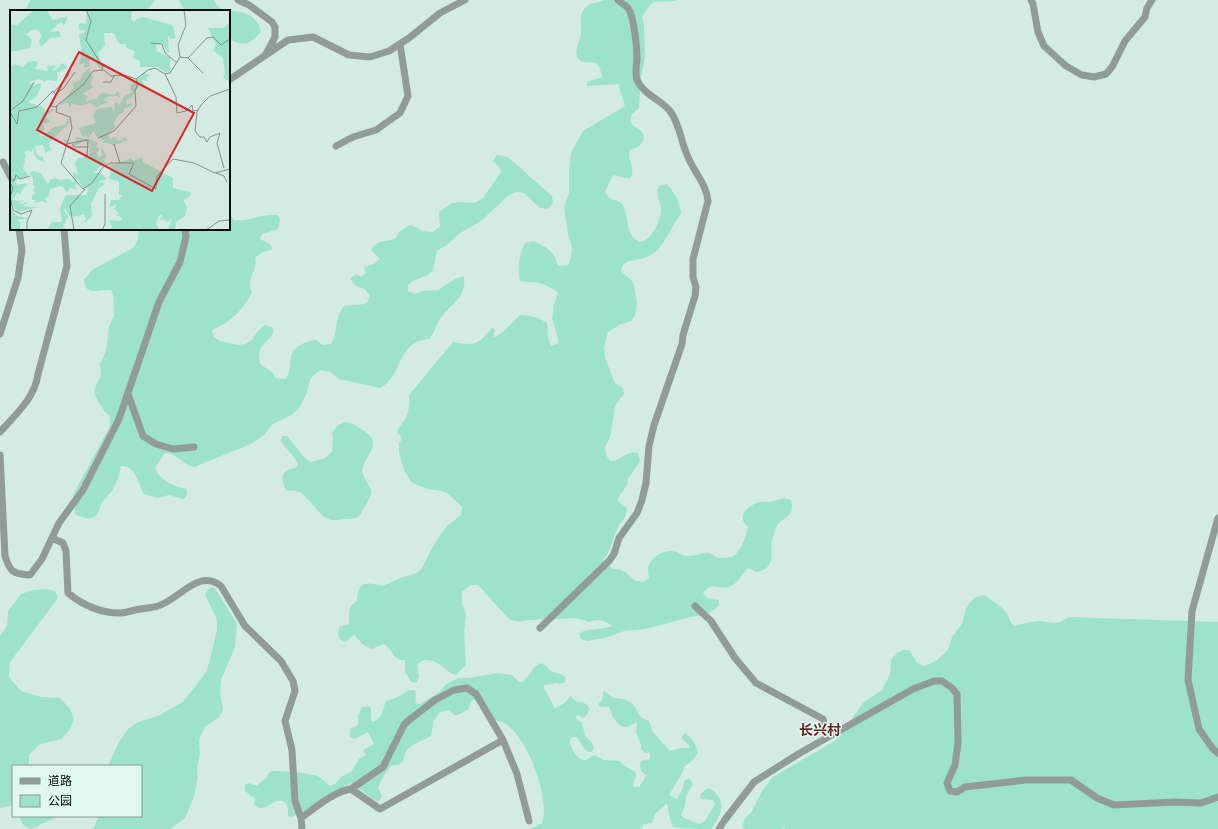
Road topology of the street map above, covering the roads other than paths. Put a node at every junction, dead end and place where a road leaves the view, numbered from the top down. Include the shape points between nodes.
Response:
1 (238, 0) edge
2 (465, 0) edge
3 (618, 0) edge
4 (1031, 0) edge
5 (1152, 0) edge
6 (400, 44) junction
7 (265, 55) junction
8 (230, 79) edge
9 (336, 146) dead end
10 (3, 162) dead end
11 (10, 176) edge
12 (19, 230) edge
13 (64, 230) edge
14 (185, 230) edge
15 (0, 334) edge
16 (128, 394) junction
17 (0, 432) edge
18 (194, 447) dead end
19 (0, 456) edge
20 (1218, 518) edge
21 (52, 538) junction
22 (695, 606) dead end
23 (540, 628) dead end
24 (826, 738) junction
25 (503, 740) junction
26 (1218, 753) edge
27 (351, 789) junction
28 (1218, 797) edge
29 (301, 818) junction
30 (529, 821) dead end
31 (302, 829) edge
32 (720, 829) edge

1 - 7 street via 249,5 275,27 275,36
2 - 6 street via 440,13
3 - 23 street via 629,9 637,40 637,79 644,92 661,102 671,112 687,157 708,193 708,201 694,259 695,296 682,344 654,425 649,446 646,483 637,513 619,538 614,554
4 - 5 street via 1044,46 1066,66 1082,76 1094,77 1106,74 1112,68 1125,41 1145,17
6 - 7 street via 389,51 370,57 348,55 313,37 303,37 288,40
6 - 9 street via 408,96 400,113 376,130 353,137
7 - 8 street
10 - 11 street
12 - 15 street via 22,250 18,278
13 - 17 street via 68,266 37,381 28,400
14 - 16 street via 180,262 159,302
16 - 18 street via 144,436 156,444 173,449
16 - 21 street via 119,419 83,490
19 - 21 street via 5,556 9,568 17,574 30,575 42,559
20 - 26 street via 1192,610 1188,680 1199,728
21 - 29 street via 63,543 66,551 68,593 76,600 92,607 121,613 159,606 189,586 206,580 214,581 220,586 245,626 281,661 293,681 295,691 284,721 292,750 295,801
22 - 24 street via 711,621 756,684 823,719
24 - 28 street via 913,689 934,681 942,681 957,694 958,743 955,765 946,783 950,791 1026,780 1071,780 1097,798 1114,805 1200,803
24 - 32 street via 754,782
25 - 27 street via 380,809
25 - 27 street via 476,694 467,688 454,690 435,700 408,721 382,767
25 - 30 street via 517,774
27 - 29 street via 330,798
29 - 31 street

